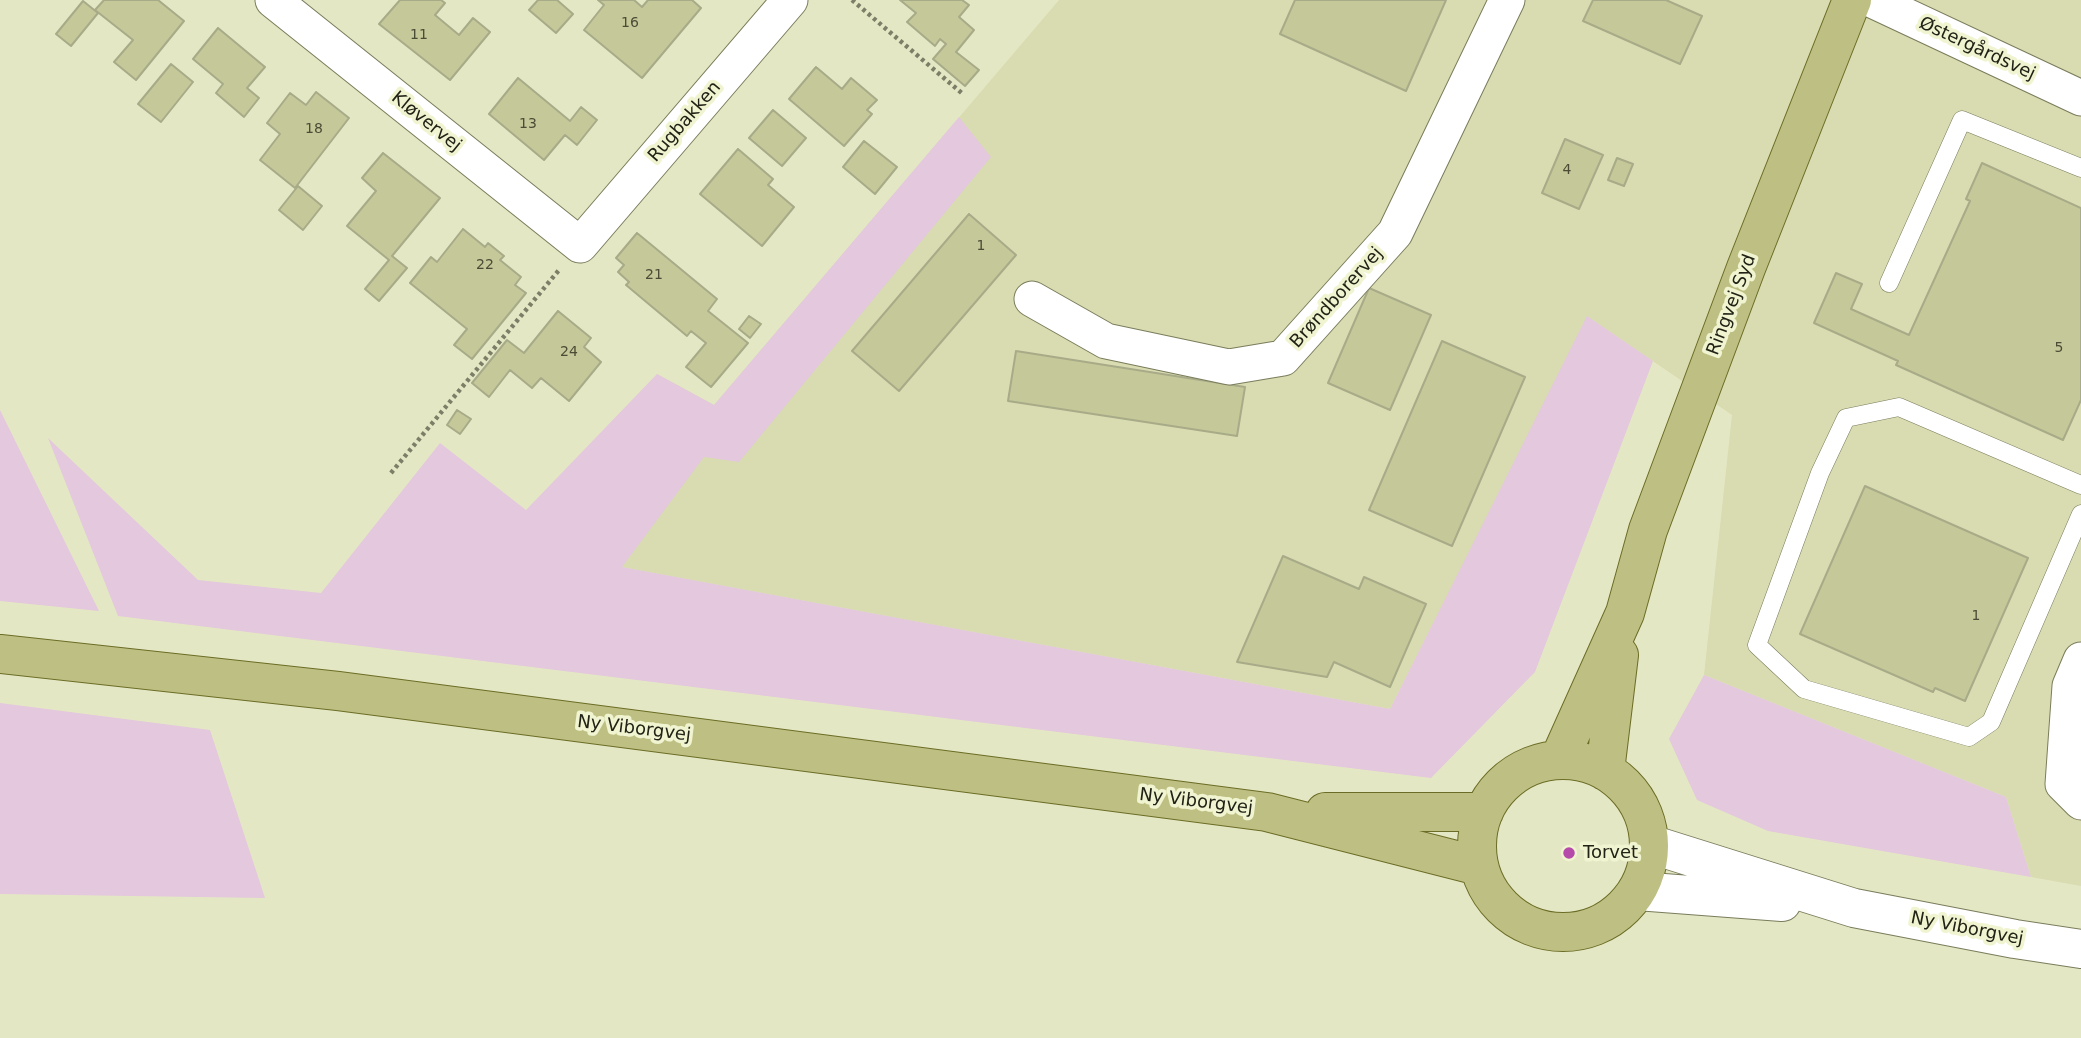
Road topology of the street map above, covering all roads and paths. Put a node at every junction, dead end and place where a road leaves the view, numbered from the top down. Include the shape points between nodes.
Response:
1 (790, 0) edge
2 (852, 0) edge
3 (1507, 0) edge
4 (1852, 0) edge
5 (1872, 0) edge
6 (287, 4) edge
7 (964, 95) dead end
8 (2081, 98) edge
9 (2081, 168) edge
10 (580, 245) junction
11 (1889, 283) dead end
12 (1032, 299) dead end
13 (391, 472) dead end
14 (2081, 485) edge
15 (2081, 514) edge
16 (1625, 613) junction
17 (0, 654) edge
18 (2081, 660) edge
19 (1559, 760) junction
20 (1605, 771) junction
21 (2081, 802) edge
22 (1267, 812) junction
23 (1484, 812) junction
24 (1650, 845) junction
25 (1479, 866) junction
26 (1637, 891) junction
27 (1854, 908) junction
28 (2081, 949) edge

1 - 10 street, Rugbakken
2 - 7 path
3 - 12 street, Brøndborervej via 1395,233 1283,358 1229,367 1107,341
4 - 16 main road, Ringvej Syd via 1648,530
5 - 8 street, Østergårdsvej
6 - 10 street, Kløvervej
9 - 11 lane via 1962,120
10 - 13 path
14 - 15 lane via 1899,407 1846,418 1820,473 1757,645 1804,689 1969,737 1991,722
16 - 19 main road, Ringvej Syd
16 - 20 main road, Ringvej Syd
17 - 22 main road, Ny Viborgvej via 338,691
18 - 21 street via 2070,686 2063,784
19 - 20 main road via 1583,762
19 - 23 main road via 1522,771 1506,782
20 - 24 main road via 1637,802
22 - 23 main road, Ny Viborgvej
22 - 25 main road, Ny Viborgvej
23 - 25 main road via 1477,839
24 - 26 main road via 1647,869
24 - 27 street, Ny Viborgvej
25 - 26 main road via 1492,895 1514,918 1544,930 1587,929 1607,921
26 - 27 street, Ny Viborgvej
27 - 28 street, Ny Viborgvej

